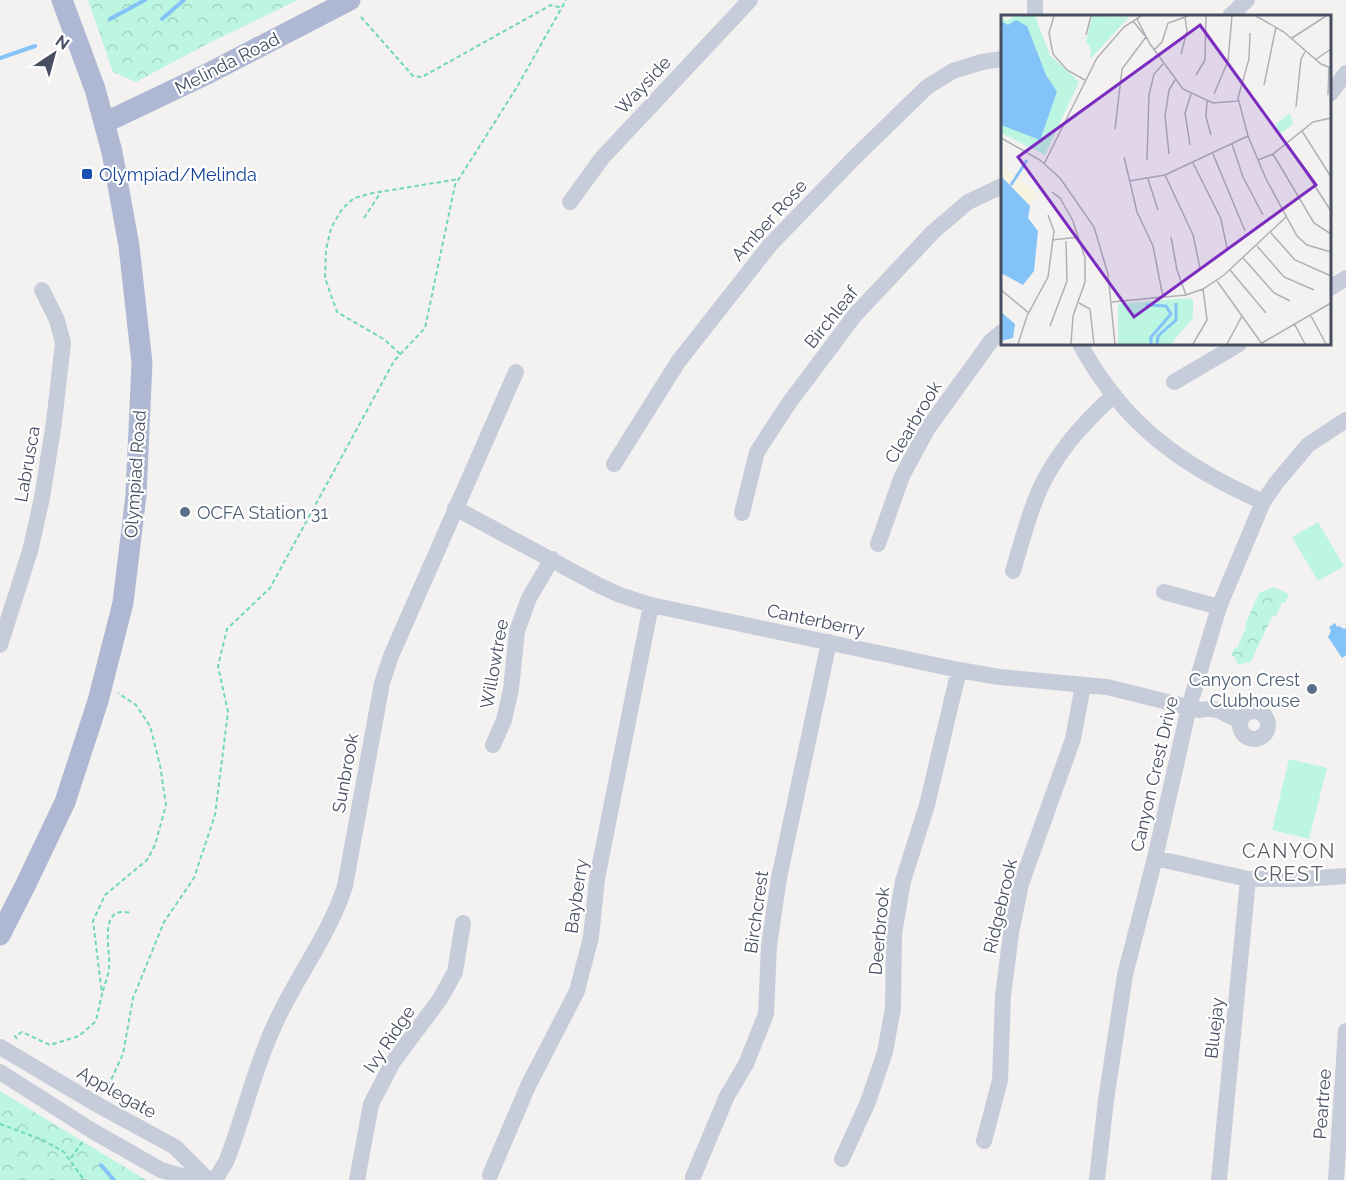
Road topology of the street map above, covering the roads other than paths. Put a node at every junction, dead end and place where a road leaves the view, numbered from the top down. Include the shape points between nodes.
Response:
1 (62, 0) edge
2 (750, 0) edge
3 (1247, 0) edge
4 (356, 9) edge
5 (1231, 15) edge
6 (1001, 58) edge
7 (1346, 73) edge
8 (1331, 92) edge
9 (104, 123) junction
10 (1001, 186) edge
11 (570, 202) dead end
12 (1346, 278) edge
13 (1331, 287) edge
14 (42, 290) dead end
15 (1001, 333) edge
16 (1081, 345) edge
17 (1237, 345) edge
18 (516, 372) dead end
19 (1174, 382) dead end
20 (1114, 394) junction
21 (1346, 420) edge
22 (615, 464) dead end
23 (1263, 502) junction
24 (455, 508) junction
25 (742, 513) dead end
26 (878, 544) dead end
27 (552, 559) junction
28 (1013, 572) dead end
29 (1164, 592) dead end
30 (7, 597) edge
31 (651, 605) junction
32 (1219, 607) junction
33 (829, 642) junction
34 (0, 645) edge
35 (959, 670) junction
36 (1083, 685) junction
37 (1194, 709) junction
38 (1237, 720) dead end
39 (493, 745) dead end
40 (1155, 858) junction
41 (1346, 876) edge
42 (1248, 879) junction
43 (463, 923) dead end
44 (0, 935) edge
45 (1346, 1031) edge
46 (0, 1047) edge
47 (0, 1072) edge
48 (162, 1140) junction
49 (984, 1141) dead end
50 (842, 1159) dead end
51 (148, 1163) junction
52 (490, 1175) dead end
53 (693, 1177) dead end
54 (196, 1180) edge
55 (208, 1180) edge
56 (215, 1180) edge
57 (357, 1180) edge
58 (1097, 1180) edge
59 (1219, 1180) edge
60 (1336, 1180) edge

1 - 9 main road, Olympiad Road
2 - 11 street, Wayside via 602,158
3 - 5 street
4 - 9 main road, Melinda Road
6 - 22 street, Amber Rose via 953,71 927,87 770,245 678,362
7 - 8 street
9 - 44 main road, Olympiad Road via 129,246 142,363 134,516 123,603 103,683 65,802
10 - 25 street, Birchleaf via 968,202 933,232 855,315 757,452
12 - 13 street
14 - 30 street, Labrusca via 63,343 54,422 30,551
15 - 26 street, Clearbrook via 928,428 902,476
16 - 20 street
17 - 19 street
18 - 24 street, Sunbrook
20 - 23 street via 1161,444 1228,486
20 - 28 street via 1075,433 1052,467 1035,500
21 - 23 street, Canyon Crest Drive via 1308,445
23 - 32 street, Canyon Crest Drive
24 - 27 street, Canterberry
24 - 56 street, Sunbrook via 382,683 339,904 274,1024 238,1133
27 - 31 street, Canterberry via 598,585
27 - 39 street, Willowtree via 529,598 517,631 511,689
29 - 32 street
30 - 34 street, Labrusca
31 - 33 street, Canterberry
31 - 52 street, Bayberry via 597,879 591,937 577,991 528,1086
32 - 37 street, Canyon Crest Drive
33 - 35 street, Canterberry
33 - 53 street, Birchcrest via 779,878 769,946 766,1014
35 - 36 street, Canterberry
35 - 50 street, Deerbrook via 927,805 903,881 894,934 893,1008 885,1052
36 - 37 street, Canterberry via 1107,687
36 - 49 street, Ridgebrook via 1073,739 1021,884 1003,996 1000,1080
37 - 38 street, Canterberry via 1207,717
37 - 40 street, Canyon Crest Drive
40 - 42 street
40 - 58 street, Canyon Crest Drive via 1125,975
41 - 42 street
42 - 59 street, Bluejay
43 - 57 street, Ivy Ridge via 455,972 393,1062 371,1104
45 - 60 street, Peartree
46 - 48 street, Applegate
47 - 51 street
48 - 51 street
48 - 55 street, Applegate via 175,1147
51 - 54 street

